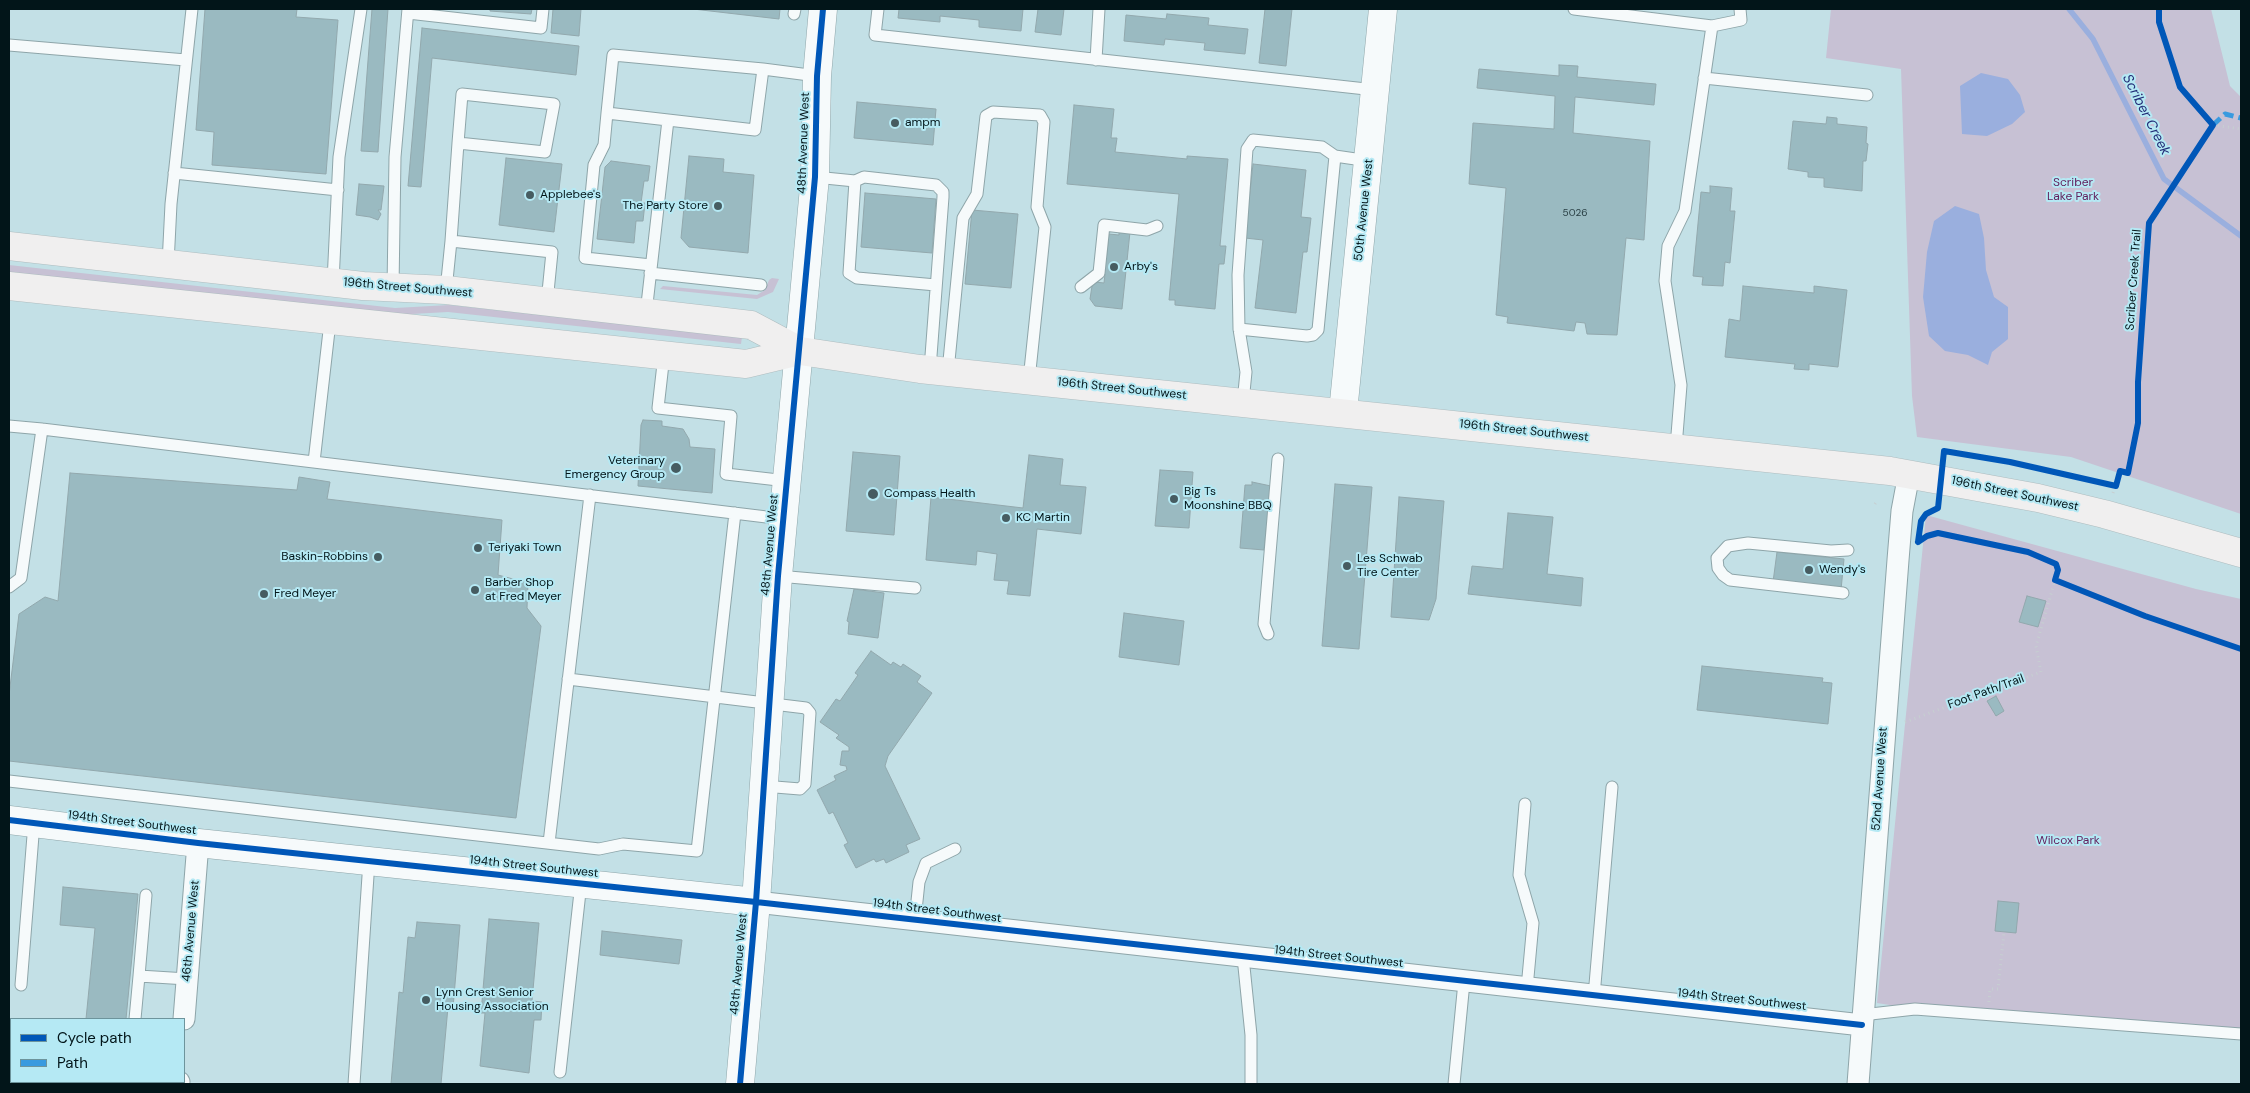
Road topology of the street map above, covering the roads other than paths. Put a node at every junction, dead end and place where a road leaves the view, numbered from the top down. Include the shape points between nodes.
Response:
1 (192, 9) edge
2 (361, 9) edge
3 (481, 9) edge
4 (543, 9) edge
5 (823, 9) edge
6 (878, 9) edge
7 (1099, 9) edge
8 (1383, 9) edge
9 (1574, 9) edge
10 (1740, 9) edge
11 (408, 11) edge
12 (1636, 13) edge
13 (480, 21) junction
14 (1712, 26) junction
15 (9, 45) edge
16 (186, 60) junction
17 (1096, 60) junction
18 (763, 69) junction
19 (817, 76) junction
20 (1704, 78) junction
21 (1375, 90) junction
22 (1867, 96) dead end
23 (607, 113) junction
24 (668, 120) junction
25 (458, 143) junction
26 (1335, 156) junction
27 (1368, 161) junction
28 (174, 173) junction
29 (815, 177) junction
30 (855, 181) junction
31 (338, 190) junction
32 (1157, 226) dead end
33 (450, 241) junction
34 (9, 246) edge
35 (168, 264) junction
36 (650, 269) junction
37 (332, 282) junction
38 (761, 285) dead end
39 (936, 285) junction
40 (9, 286) edge
41 (1081, 287) dead end
42 (393, 288) junction
43 (446, 290) junction
44 (548, 302) junction
45 (646, 313) junction
46 (330, 322) junction
47 (1239, 329) junction
48 (800, 351) junction
49 (664, 355) junction
50 (939, 370) junction
51 (1030, 380) junction
52 (1243, 402) junction
53 (1343, 412) junction
54 (9, 426) edge
55 (42, 428) junction
56 (1676, 447) junction
57 (1278, 459) dead end
58 (314, 462) junction
59 (1909, 474) junction
60 (787, 481) junction
61 (590, 495) junction
62 (735, 513) junction
63 (783, 518) junction
64 (1848, 550) dead end
65 (2241, 553) edge
66 (778, 576) junction
67 (9, 587) edge
68 (915, 588) dead end
69 (1843, 594) dead end
70 (1268, 634) dead end
71 (568, 680) junction
72 (714, 698) junction
73 (769, 705) junction
74 (9, 781) edge
75 (764, 786) junction
76 (1612, 787) dead end
77 (1525, 804) dead end
78 (22, 822) edge
79 (198, 843) junction
80 (549, 843) junction
81 (954, 849) dead end
82 (369, 861) junction
83 (582, 883) junction
84 (146, 895) dead end
85 (756, 902) junction
86 (915, 920) junction
87 (1243, 957) junction
88 (139, 976) junction
89 (187, 979) junction
90 (1464, 982) junction
91 (21, 985) dead end
92 (1527, 988) junction
93 (1594, 996) junction
94 (135, 1018) edge
95 (184, 1018) edge
96 (1862, 1020) junction
97 (2241, 1034) edge
98 (560, 1072) dead end
99 (354, 1084) edge
100 (740, 1084) edge
101 (1250, 1084) edge
102 (1454, 1084) edge
103 (1858, 1084) edge

1 - 16 lane
2 - 31 lane via 339,157
3 - 13 lane
4 - 13 lane via 541,28
5 - 19 street, 48th Avenue West
6 - 17 lane via 875,35
7 - 17 lane
8 - 21 street, 50th Avenue West
9 - 12 lane
10 - 14 lane via 1741,20
11 - 13 lane
11 - 42 lane via 395,157
12 - 14 lane
14 - 20 lane
15 - 16 lane
16 - 28 lane
17 - 21 lane
18 - 19 lane
18 - 23 lane via 613,55
18 - 24 lane via 755,130
19 - 29 street, 48th Avenue West
20 - 22 lane
20 - 56 lane via 1685,211 1668,246 1665,281 1681,385
21 - 27 street, 50th Avenue West
23 - 24 lane
23 - 36 lane via 604,145 594,165 585,258
24 - 36 lane
25 - 25 lane via 462,94 554,104 545,152
25 - 33 lane
26 - 27 lane
26 - 47 lane via 1318,330 1307,336
26 - 47 lane via 1322,148 1253,140 1247,149 1238,275
27 - 53 street, 50th Avenue West
28 - 31 lane
28 - 35 lane
29 - 30 lane
29 - 48 street, 48th Avenue West
30 - 39 lane via 849,272 857,278
30 - 39 lane via 864,177 941,188
31 - 37 lane
32 - 41 lane via 1147,230 1104,225 1098,273
33 - 43 lane
33 - 44 lane via 552,252
34 - 35 main road, 196th Street Southwest
35 - 37 main road, 196th Street Southwest
36 - 38 lane
36 - 45 lane
37 - 42 main road, 196th Street Southwest
39 - 50 lane
40 - 46 main road, 196th Street Southwest
42 - 43 main road, 196th Street Southwest
43 - 44 main road, 196th Street Southwest
44 - 45 main road, 196th Street Southwest
45 - 48 main road, 196th Street Southwest via 751,325
46 - 49 main road, 196th Street Southwest via 478,334
46 - 58 lane
47 - 52 lane via 1246,372
48 - 49 main road, 196th Street Southwest via 746,364
48 - 50 main road, 196th Street Southwest
48 - 60 street, 48th Avenue West
49 - 60 lane via 658,408 731,416 726,474
50 - 51 main road, 196th Street Southwest
50 - 51 lane via 963,218 977,194 986,116 993,112 1040,115 1044,122 1037,207 1045,228
51 - 52 main road, 196th Street Southwest
52 - 53 main road, 196th Street Southwest
53 - 56 main road, 196th Street Southwest
54 - 55 lane
55 - 58 lane
55 - 67 lane via 22,578
56 - 59 main road, 196th Street Southwest
57 - 70 lane via 1264,624
58 - 61 lane
59 - 65 main road, 196th Street Southwest via 2038,498
59 - 96 street, 52nd Avenue West via 1900,530
60 - 63 street, 48th Avenue West
61 - 62 lane
61 - 71 lane
62 - 63 lane
62 - 72 lane
63 - 66 street, 48th Avenue West
64 - 69 lane via 1748,542 1728,546 1717,558 1718,568 1730,580
66 - 68 lane
66 - 73 street, 48th Avenue West
71 - 72 lane
71 - 80 lane
72 - 73 lane
72 - 80 lane via 697,851 623,844 599,849
73 - 75 street, 48th Avenue West
73 - 75 lane via 806,708 810,713 805,784 800,789
74 - 80 lane
75 - 85 street, 48th Avenue West
76 - 93 lane
77 - 92 lane via 1519,875 1532,923
78 - 79 street, 194th Street Southwest
78 - 91 lane
79 - 82 street, 194th Street Southwest
79 - 89 street, 46th Avenue West
81 - 86 lane via 926,863 919,882
82 - 83 street, 194th Street Southwest
82 - 99 lane
83 - 85 street, 194th Street Southwest
83 - 98 lane
84 - 88 lane
85 - 86 street, 194th Street Southwest
85 - 100 street, 48th Avenue West
86 - 87 street, 194th Street Southwest
87 - 90 street, 194th Street Southwest
87 - 101 lane via 1251,1035
88 - 89 lane
88 - 94 lane
89 - 95 street, 46th Avenue West
90 - 92 street, 194th Street Southwest
90 - 102 lane
92 - 93 street, 194th Street Southwest
93 - 96 street, 194th Street Southwest
96 - 97 lane via 1915,1010
96 - 103 street, 52nd Avenue West

